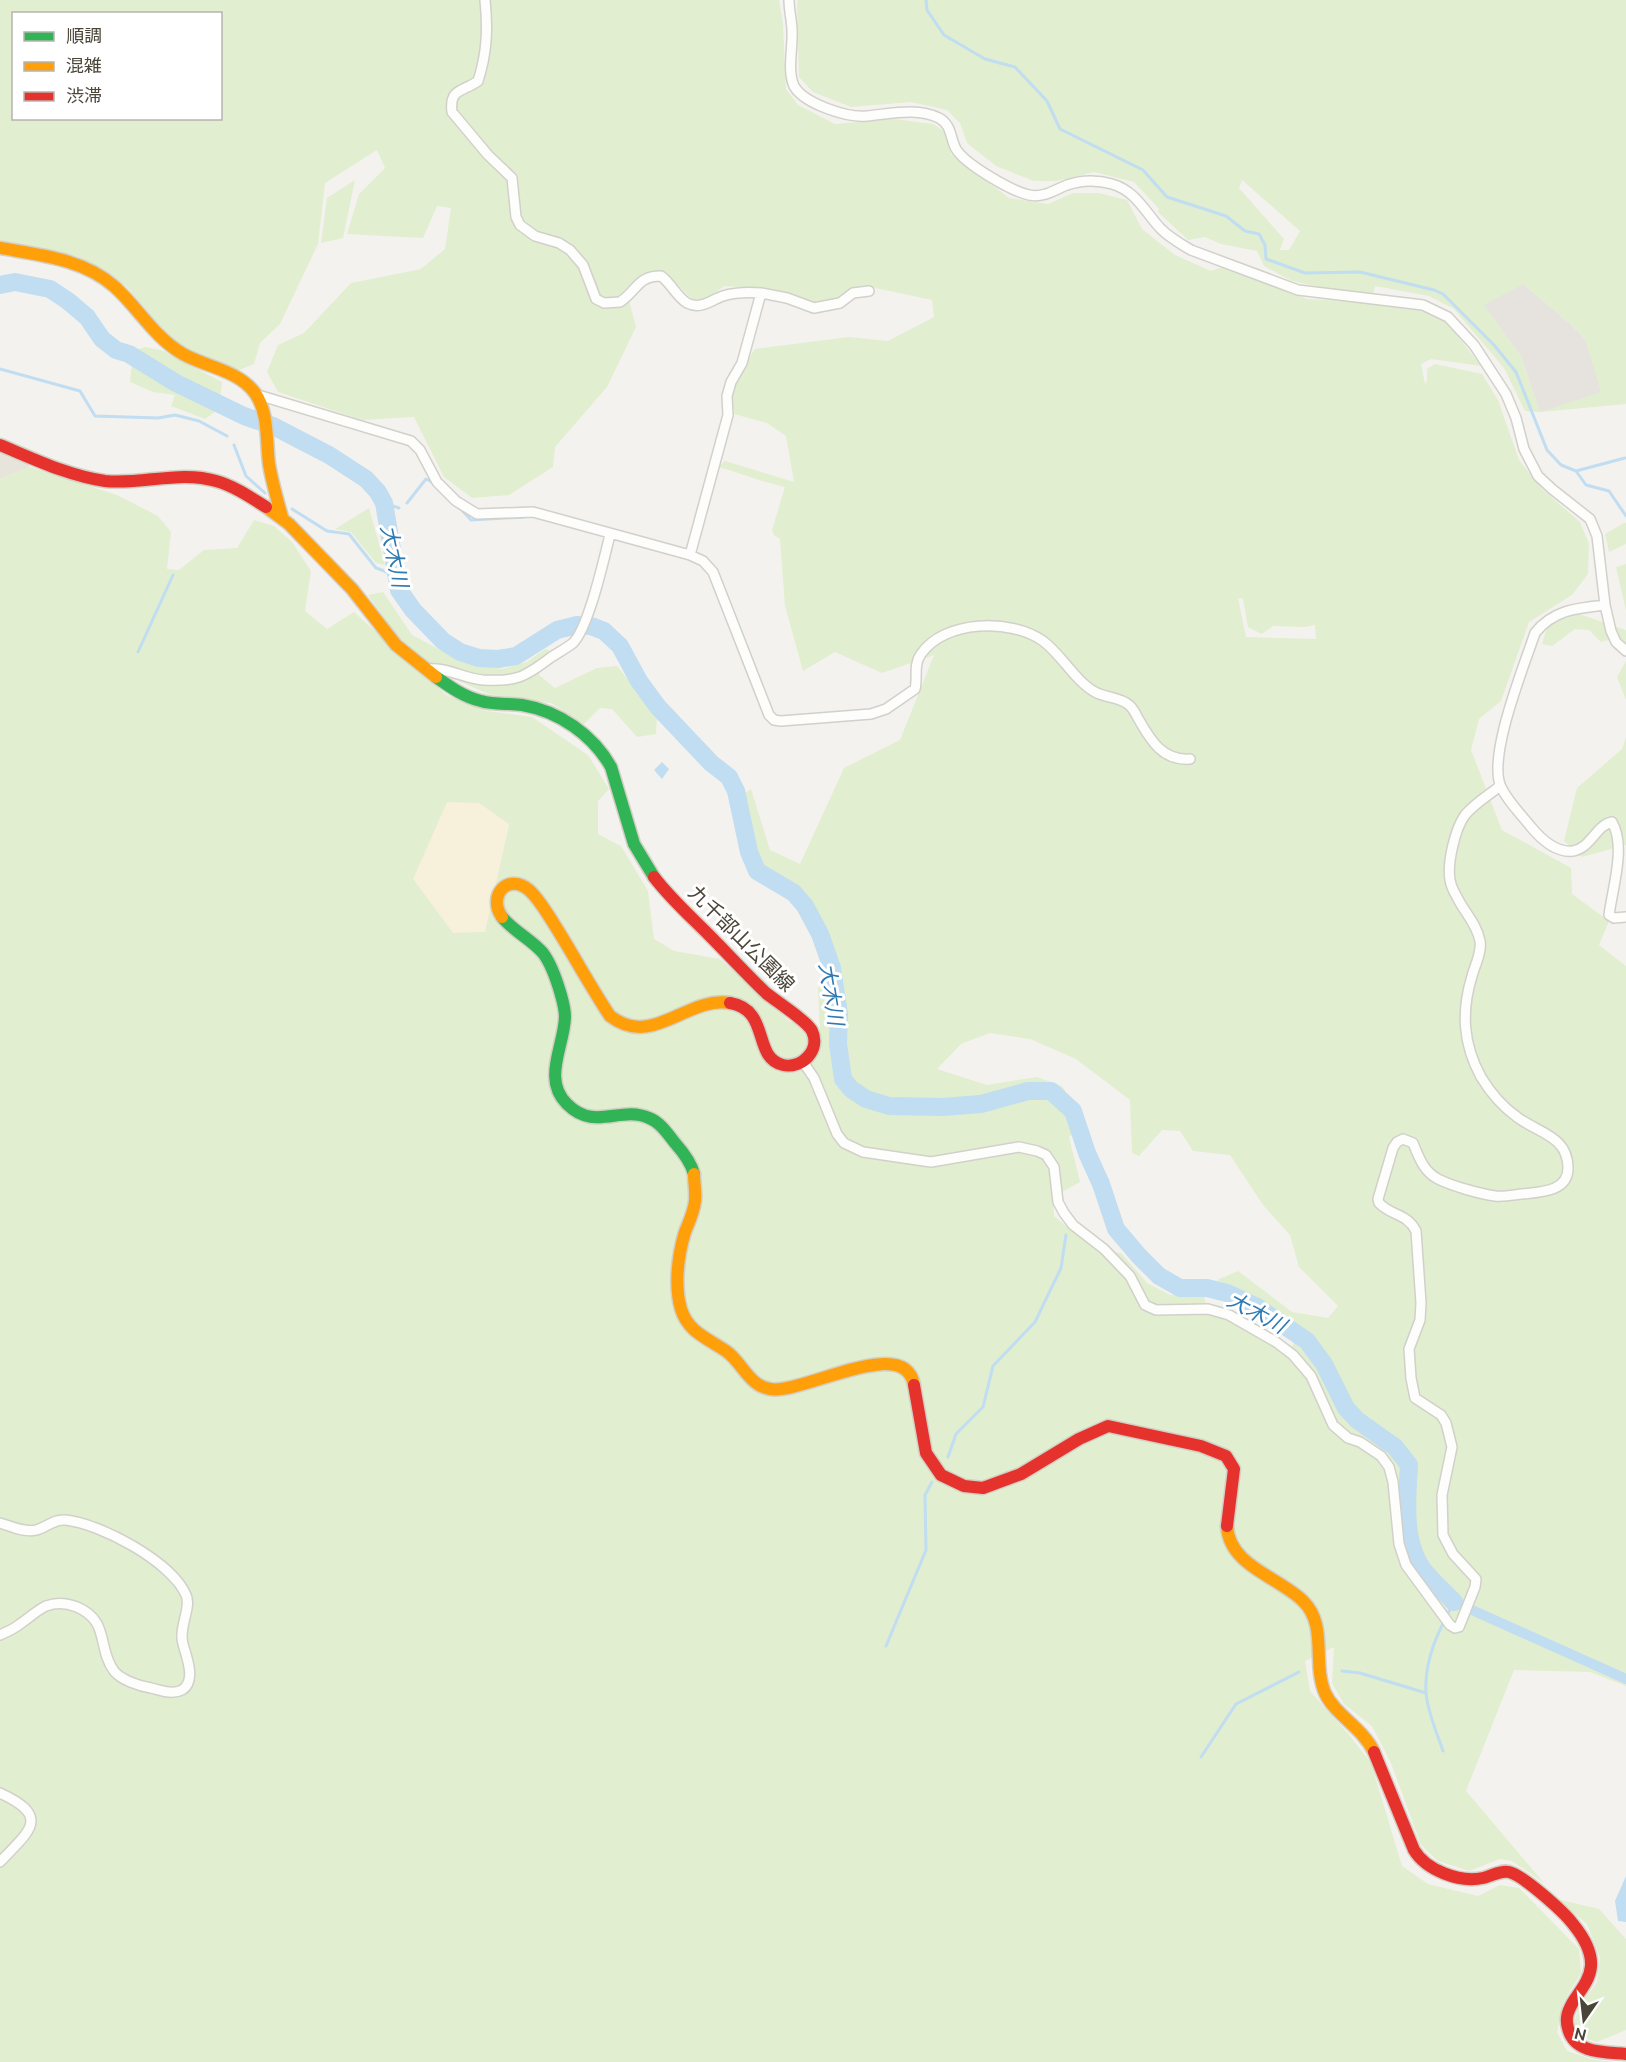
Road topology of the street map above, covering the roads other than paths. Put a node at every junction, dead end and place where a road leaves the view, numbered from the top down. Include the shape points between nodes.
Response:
1 (485, 0) edge
2 (789, 0) edge
3 (0, 248) edge
4 (869, 291) dead end
5 (761, 293) junction
6 (255, 394) junction
7 (0, 445) edge
8 (282, 517) junction
9 (610, 535) junction
10 (690, 555) junction
11 (1605, 605) junction
12 (1626, 651) edge
13 (425, 669) junction
14 (1190, 759) dead end
15 (1500, 786) junction
16 (1626, 917) edge
17 (803, 1062) junction
18 (0, 1523) edge
19 (0, 1635) edge
20 (0, 1793) edge
21 (0, 1862) edge
22 (1626, 2054) edge

1 - 5 street via 488,28 478,81 457,92 451,103 452,112 512,178 520,225 535,236 570,250 584,265 596,299 604,303 620,302 646,277 654,276 661,276 682,299 698,306 722,296
2 - 11 street via 792,75 794,85 807,99 847,116 890,112 933,116 947,124 964,157 996,180 1025,194 1047,194 1069,184 1089,181 1110,183 1126,189 1161,229 1191,250 1298,290 1423,305 1448,317 1474,345 1506,394 1524,449 1538,476 1590,519 1601,556
3 - 6 main road via 75,263 94,273 114,285 164,342 243,381
4 - 5 street via 814,308
5 - 10 street via 742,363 731,382 728,415
6 - 8 main road via 263,412 270,472
6 - 9 street via 411,441 437,482 477,514 533,512
7 - 8 main road, 九千部山公園線 via 88,477 110,481 194,478 224,483
8 - 13 main road, 九千部山公園線 via 363,603 394,643
9 - 10 street
9 - 13 street via 588,614 573,643 529,674 512,680 482,680 441,668
10 - 14 street via 713,572 774,720 871,714 885,709 915,689 915,666 920,654 939,637 965,627 999,627 1023,631 1042,641 1095,692 1132,708 1162,752
11 - 12 street via 1616,642
11 - 15 street via 1559,614 1544,622 1535,633 1498,750
13 - 17 main road, 九千部山公園線 via 474,699 547,711 576,727 599,748 616,777 634,844 654,877 776,1002 805,1023 813,1034 814,1046
15 - 16 street via 1535,831 1555,847 1573,851 1583,847 1606,823 1618,827 1624,850 1610,915
15 - 17 street via 1464,816 1449,868 1450,883 1480,941 1466,1000 1467,1042 1482,1078 1500,1102 1561,1144 1567,1175 1563,1183 1549,1191 1488,1195 1438,1179 1421,1164 1413,1143 1403,1139 1393,1148 1378,1199 1382,1207 1412,1222 1416,1231 1421,1303 1420,1320 1409,1349 1411,1378 1415,1398 1441,1415 1446,1423 1452,1447 1442,1495 1443,1535 1453,1554 1476,1580 1459,1627 1450,1624 1406,1565 1399,1544 1389,1467 1381,1456 1333,1425 1311,1376 1293,1355 1229,1315 1208,1309 1156,1310 1145,1305 1130,1276 1064,1213 1058,1202 1054,1167 1046,1155 1019,1147 931,1162 863,1152 844,1143
17 - 22 main road via 779,1064 764,1047 761,1028 752,1015 740,1005 724,1001 710,1002 659,1023 638,1028 624,1026 610,1016 547,911 527,887 507,885 496,897 495,906 501,918 544,954 564,1006 566,1017 555,1065 558,1094 584,1117 649,1117 660,1124 693,1169 695,1202 683,1241 677,1295 684,1319 694,1332 733,1356 758,1386 771,1391 793,1388 839,1371 885,1363 905,1367 913,1377 926,1454 941,1475 964,1486 983,1488 1022,1474 1108,1426 1184,1442 1226,1456 1234,1469 1226,1525 1229,1543 1312,1612 1319,1674 1326,1696 1370,1745 1414,1850 1425,1864 1471,1879 1511,1872 1571,1920 1587,1945 1591,1964 1587,1981 1569,2008 1567,2031 1572,2041 1589,2050
18 - 19 street via 36,1530 63,1520 83,1523 116,1535 174,1577 188,1600 181,1638 190,1672 188,1682 179,1691 168,1692 145,1687 115,1673 97,1622 71,1604 45,1606
20 - 21 street via 24,1806 31,1819 26,1835

